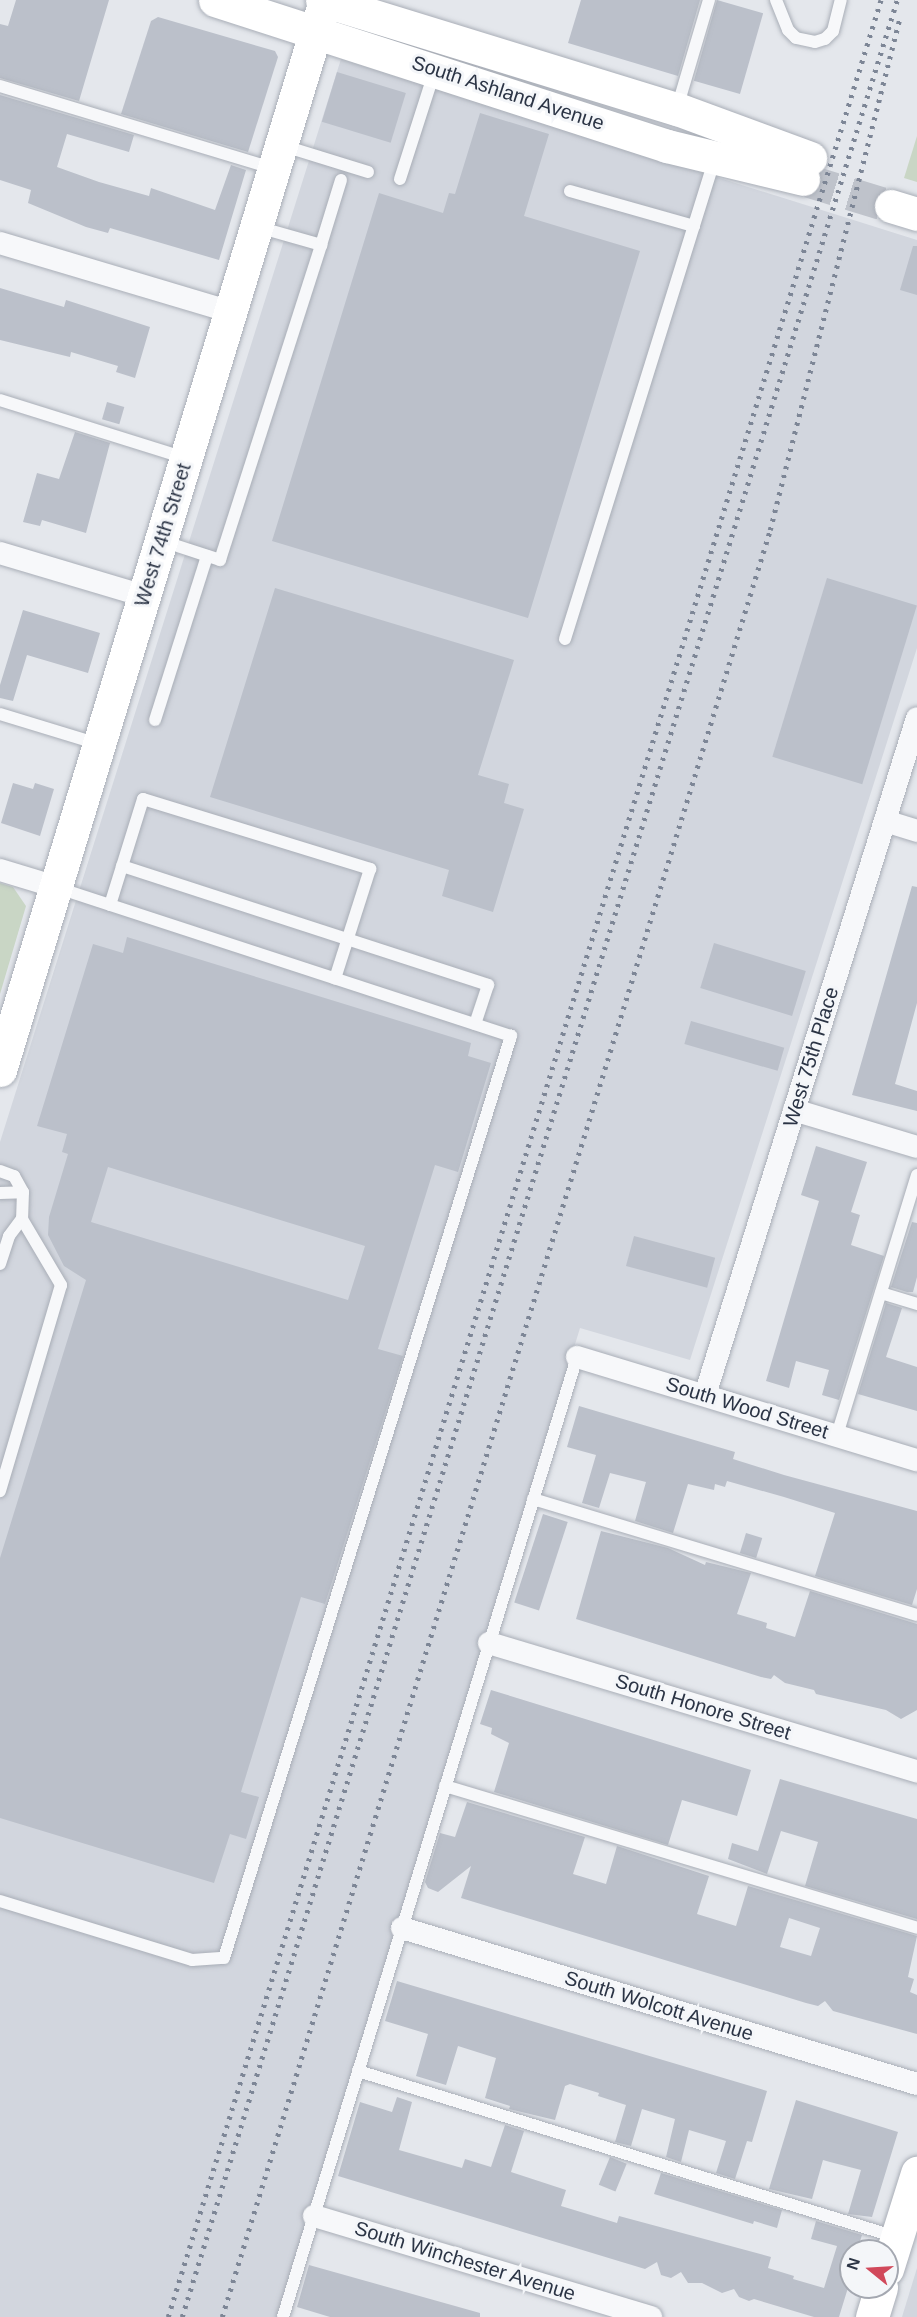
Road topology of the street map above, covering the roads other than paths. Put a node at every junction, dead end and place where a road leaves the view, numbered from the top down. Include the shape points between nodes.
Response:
1 (215, 0) edge
2 (709, 0) edge
3 (776, 0) edge
4 (841, 0) edge
5 (322, 8) edge
6 (435, 69) junction
7 (0, 86) edge
8 (677, 109) junction
9 (278, 157) junction
10 (716, 157) junction
11 (368, 172) dead end
12 (400, 179) dead end
13 (341, 180) dead end
14 (570, 191) dead end
15 (257, 226) junction
16 (694, 226) junction
17 (0, 243) edge
18 (321, 245) junction
19 (231, 312) junction
20 (0, 400) edge
21 (186, 458) junction
22 (161, 541) junction
23 (0, 553) edge
24 (207, 556) junction
25 (144, 596) junction
26 (565, 639) dead end
27 (0, 714) edge
28 (917, 718) edge
29 (155, 720) dead end
30 (99, 744) junction
31 (885, 821) junction
32 (917, 831) edge
33 (122, 866) junction
34 (0, 870) edge
35 (56, 887) junction
36 (110, 905) junction
37 (348, 939) junction
38 (335, 979) junction
39 (475, 1024) junction
40 (0, 1070) edge
41 (794, 1110) junction
42 (917, 1147) edge
43 (0, 1171) edge
44 (917, 1174) edge
45 (22, 1192) junction
46 (0, 1193) edge
47 (22, 1219) junction
48 (0, 1264) edge
49 (881, 1293) junction
50 (917, 1304) edge
51 (577, 1357) joint
52 (705, 1395) junction
53 (837, 1435) junction
54 (917, 1460) edge
55 (0, 1491) edge
56 (533, 1499) junction
57 (917, 1616) edge
58 (489, 1643) junction
59 (917, 1772) edge
60 (445, 1786) junction
61 (0, 1901) edge
62 (402, 1928) junction
63 (917, 1928) edge
64 (358, 2071) junction
65 (917, 2084) edge
66 (917, 2173) edge
67 (314, 2216) junction
68 (897, 2237) joint
69 (877, 2299) edge
70 (283, 2317) edge
71 (651, 2317) edge
72 (872, 2317) edge

1 - 5 street, South Ashland Avenue
2 - 8 lane
3 - 4 lane via 788,30 796,38 815,42 833,31
5 - 6 street, South Ashland Avenue
5 - 8 street, South Ashland Avenue
5 - 9 street, West 74th Street
6 - 10 street, South Ashland Avenue via 667,146
6 - 12 lane
7 - 9 lane
8 - 10 street, South Ashland Avenue via 806,168
9 - 11 lane
9 - 15 street, West 74th Street
10 - 16 lane
13 - 18 lane
14 - 16 lane
15 - 18 lane
15 - 19 street, West 74th Street
16 - 26 lane
17 - 19 street
18 - 24 lane via 220,560
19 - 21 street, West 74th Street
20 - 21 lane
21 - 22 street, West 74th Street
22 - 24 lane
22 - 25 street, West 74th Street
23 - 25 street
24 - 29 lane
25 - 30 street, West 74th Street
27 - 30 lane
28 - 31 street, West 75th Place
30 - 35 street, West 74th Street
31 - 32 street
31 - 41 street, West 75th Place
33 - 36 lane
33 - 37 lane
33 - 37 lane via 143,800 370,869
34 - 35 street
35 - 36 lane
35 - 40 street, West 74th Street
36 - 38 lane
37 - 38 lane
37 - 39 lane via 488,985
38 - 39 lane
39 - 61 lane via 511,1036 224,1958 192,1960
41 - 42 street
41 - 52 street, West 75th Place
43 - 45 lane via 14,1176
44 - 49 lane
45 - 46 lane
45 - 47 lane
47 - 48 lane via 9,1236
47 - 55 lane via 61,1285
49 - 50 lane
49 - 53 lane
51 - 52 street, South Wood Street
51 - 56 lane
52 - 53 street, South Wood Street
53 - 54 street, South Wood Street
56 - 57 lane
56 - 58 lane
58 - 59 street, South Honore Street
58 - 60 lane
60 - 62 lane
60 - 63 lane
62 - 64 lane
62 - 65 street, South Wolcott Avenue
64 - 67 lane
64 - 68 lane
66 - 68 street
67 - 70 lane
67 - 71 street, South Winchester Avenue
69 - 72 street

